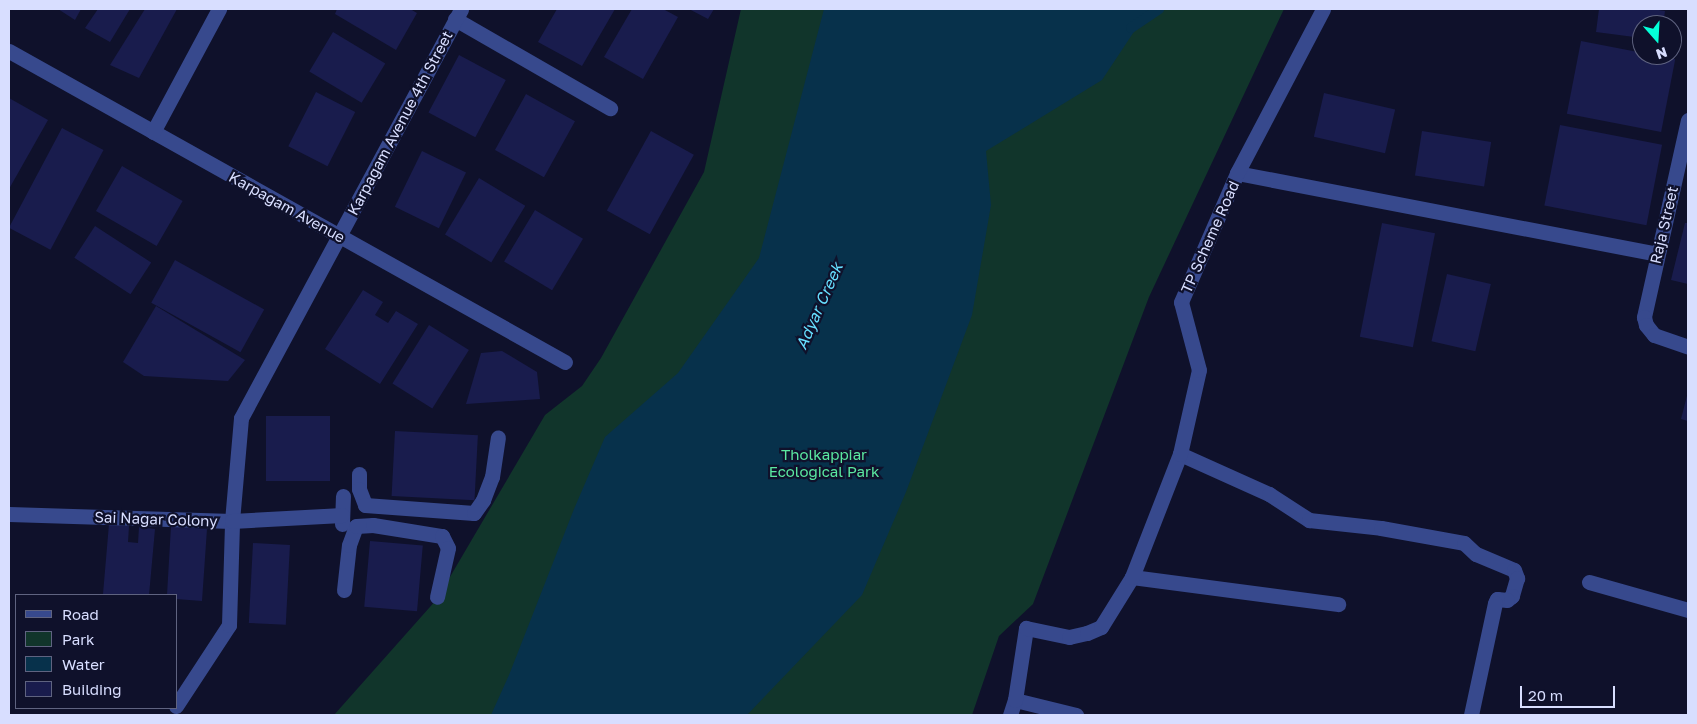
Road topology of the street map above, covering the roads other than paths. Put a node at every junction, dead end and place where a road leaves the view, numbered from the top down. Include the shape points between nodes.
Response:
1 (219, 9) edge
2 (1323, 9) edge
3 (458, 14) edge
4 (9, 51) edge
5 (610, 108) dead end
6 (1688, 120) edge
7 (152, 132) junction
8 (1238, 173) junction
9 (340, 236) junction
10 (1657, 254) junction
11 (1688, 347) edge
12 (565, 362) dead end
13 (498, 438) dead end
14 (1180, 454) junction
15 (359, 474) dead end
16 (343, 505) junction
17 (365, 505) junction
18 (9, 514) edge
19 (232, 521) junction
20 (356, 526) junction
21 (1132, 577) junction
22 (1589, 582) dead end
23 (344, 590) dead end
24 (437, 597) dead end
25 (1338, 604) dead end
26 (1688, 610) edge
27 (1015, 700) junction
28 (178, 704) edge
29 (1010, 715) edge
30 (1076, 715) edge
31 (1471, 715) edge

1 - 7 street
2 - 8 street, TP Scheme Road
3 - 5 street
3 - 9 street, Karpagam Avenue 4th Street
4 - 7 street, Karpagam Avenue
6 - 10 street, Raja Street
7 - 9 street, Karpagam Avenue
8 - 10 street
8 - 14 street, TP Scheme Road via 1181,302 1199,370
9 - 12 street, Karpagam Avenue
9 - 19 street, Sai Nagar Colony via 241,418
10 - 11 street, Raja Street via 1644,318 1649,330 1657,337
13 - 17 street via 492,477 474,513
14 - 21 street, TP Scheme Road
14 - 31 street via 1270,494 1309,520 1380,528 1464,544 1476,554 1514,570 1517,578 1512,596 1507,600 1498,599 1495,603
15 - 17 street via 358,489
16 - 17 street
16 - 19 street
16 - 20 street via 342,524
18 - 19 street, Sai Nagar Colony
19 - 28 street via 229,625
20 - 23 street via 349,544
20 - 24 street via 373,525 442,536 448,548
21 - 25 street
21 - 27 street, TP Scheme Road via 1101,627 1087,634 1068,637 1026,628
22 - 26 street
27 - 29 street
27 - 30 street

